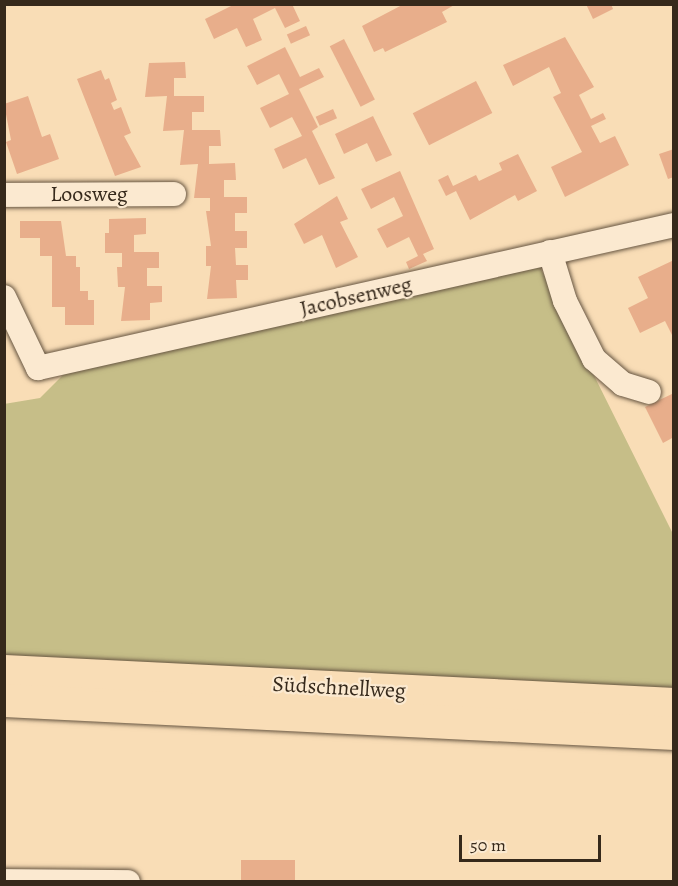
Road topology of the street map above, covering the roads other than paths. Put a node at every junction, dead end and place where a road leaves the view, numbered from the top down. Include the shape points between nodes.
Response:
1 (174, 194) dead end
2 (4, 195) edge
3 (674, 225) edge
4 (550, 252) junction
5 (4, 297) edge
6 (649, 392) dead end
7 (4, 671) edge
8 (91, 688) junction
9 (162, 692) junction
10 (4, 700) edge
11 (674, 704) edge
12 (674, 733) edge
13 (85, 880) edge
14 (4, 881) edge
15 (128, 882) edge

1 - 2 street, Loosweg
3 - 4 street, Jacobsenweg
4 - 5 street, Jacobsenweg via 38,368
4 - 6 street via 565,301 594,359 623,384
7 - 8 highway, Südschnellweg
8 - 9 highway, Südschnellweg
8 - 10 highway, Südschnellweg
9 - 11 highway, Südschnellweg
9 - 12 highway, Südschnellweg
13 - 14 street
13 - 15 street

